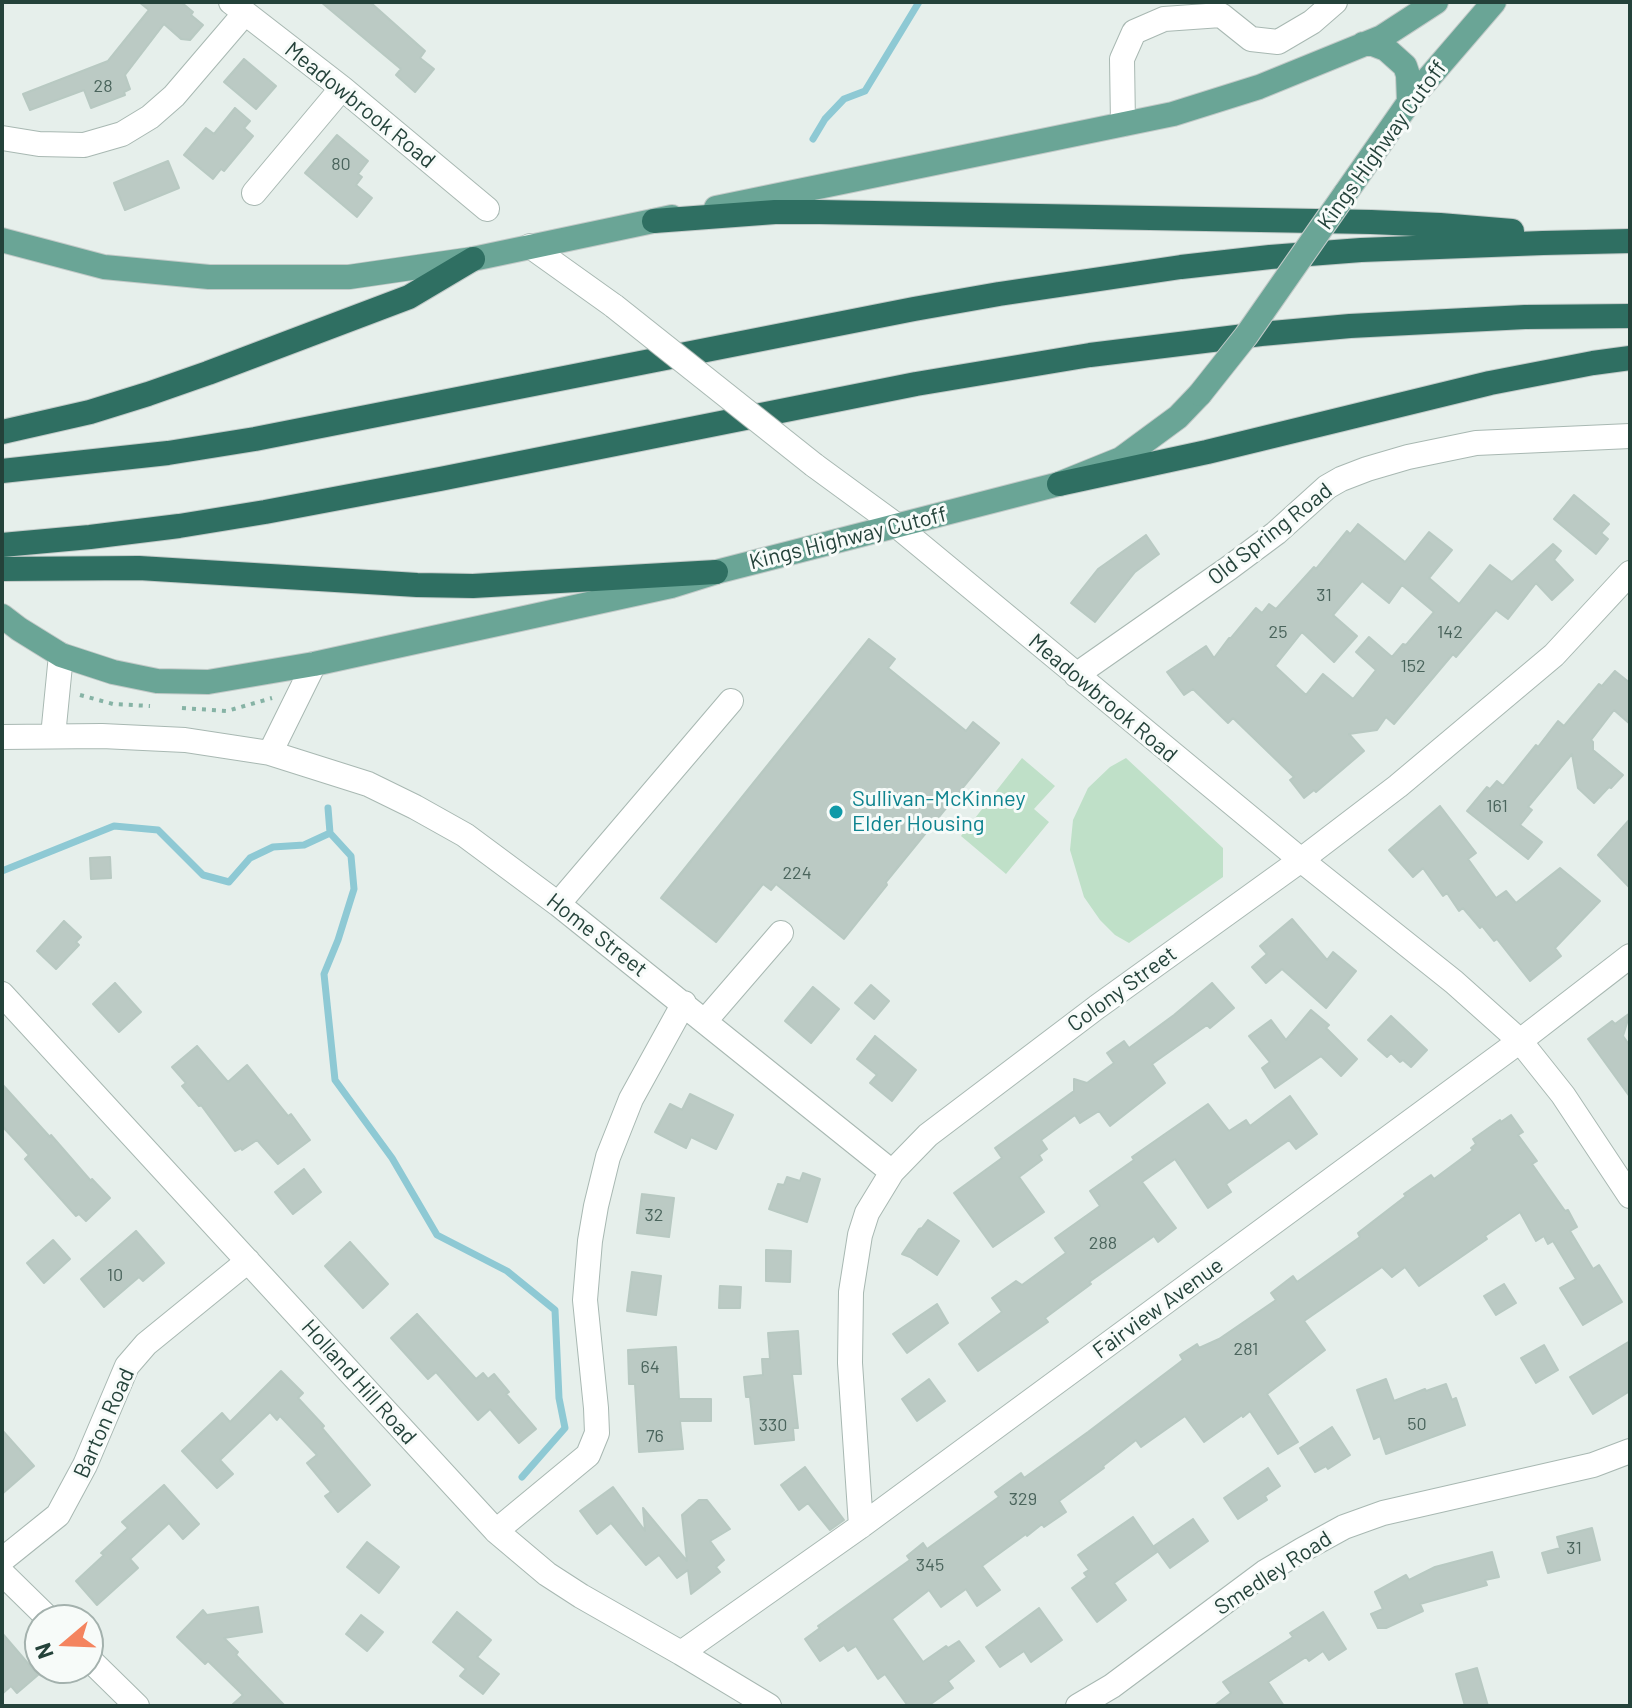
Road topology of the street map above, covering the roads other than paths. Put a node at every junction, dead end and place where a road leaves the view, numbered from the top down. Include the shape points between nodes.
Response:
1 (1335, 2) edge
2 (1436, 2) edge
3 (1494, 2) edge
4 (238, 8) edge
5 (1363, 44) junction
6 (342, 88) junction
7 (1409, 102) junction
8 (1123, 124) junction
9 (2, 138) edge
10 (254, 193) dead end
11 (487, 209) dead end
12 (654, 221) junction
13 (2, 240) edge
14 (1630, 241) edge
15 (530, 246) junction
16 (473, 259) junction
17 (1630, 316) edge
18 (1630, 358) edge
19 (2, 432) edge
20 (1630, 436) edge
21 (2, 471) edge
22 (1059, 484) junction
23 (896, 525) junction
24 (2, 545) edge
25 (2, 569) edge
26 (716, 572) junction
27 (1630, 573) edge
28 (2, 616) edge
29 (61, 655) junction
30 (314, 664) junction
31 (1076, 675) junction
32 (731, 701) dead end
33 (53, 736) junction
34 (2, 737) edge
35 (270, 753) junction
36 (1301, 860) junction
37 (558, 904) junction
38 (781, 933) dead end
39 (1630, 956) edge
40 (2, 994) edge
41 (684, 1003) junction
42 (705, 1021) junction
43 (1520, 1041) junction
44 (892, 1172) junction
45 (1630, 1196) edge
46 (248, 1261) junction
47 (1630, 1451) edge
48 (861, 1526) junction
49 (496, 1531) junction
50 (2, 1560) edge
51 (2, 1573) edge
52 (34, 1604) edge
53 (681, 1653) junction
54 (104, 1674) edge
55 (137, 1706) edge
56 (769, 1706) edge
57 (1078, 1706) edge

1 - 8 street via 1278,42 1251,39 1221,15 1164,19 1134,32 1122,59
2 - 5 main road
3 - 7 main road, Kings Highway Cutoff
4 - 6 street, Meadowbrook Road
4 - 9 street via 174,96 122,134 84,145
5 - 7 main road via 1386,49 1405,66
5 - 8 main road via 1259,87
6 - 10 street
6 - 11 street, Meadowbrook Road
7 - 22 main road, Kings Highway Cutoff, bridge via 1200,394 1121,459
8 - 12 main road
12 - 14 highway via 819,212 1371,222
12 - 15 main road
13 - 16 main road via 104,267 209,277 349,277
14 - 21 highway via 1361,250 1166,269 914,309 255,439
15 - 16 main road
15 - 23 street, Meadowbrook Road, bridge
16 - 19 highway via 409,297 208,373 90,412
17 - 24 highway via 1350,326 1104,353 916,384 265,512
18 - 22 highway via 1490,383
20 - 31 street, Old Spring Road via 1476,443 1341,479 1229,568
22 - 23 main road, Kings Highway Cutoff
23 - 26 main road, Kings Highway Cutoff
23 - 31 street, Meadowbrook Road
25 - 26 highway via 139,568 473,586
26 - 30 main road, Kings Highway Cutoff
27 - 36 street, Colony Street via 1554,655
28 - 29 main road, Kings Highway Cutoff
29 - 30 main road, Kings Highway Cutoff via 157,681 208,682
29 - 33 street
30 - 35 street
31 - 36 street, Meadowbrook Road
32 - 37 street
33 - 34 street, Home Street
33 - 35 street, Home Street via 185,740
35 - 37 street, Home Street via 368,784 415,807 465,835
36 - 43 street, Meadowbrook Road
36 - 44 street, Colony Street via 928,1135
37 - 41 street, Home Street
38 - 42 street
39 - 43 street, Fairview Avenue
40 - 46 street, Holland Hill Road
41 - 42 street, Home Street
41 - 49 street via 631,1099 596,1206 585,1300 597,1433 588,1455
42 - 44 street, Home Street
43 - 45 street, Meadowbrook Road
43 - 48 street, Fairview Avenue
44 - 48 street, Colony Street via 867,1213 851,1292 850,1363
46 - 49 street, Holland Hill Road
46 - 50 street, Barton Road via 146,1344 127,1366 72,1494 58,1515
47 - 57 street, Smedley Road via 1593,1465 1383,1513 1344,1527 1265,1572
48 - 53 street, Fairview Avenue
49 - 53 street, Holland Hill Road via 547,1574
51 - 52 street
53 - 56 street, Holland Hill Road
54 - 55 street

